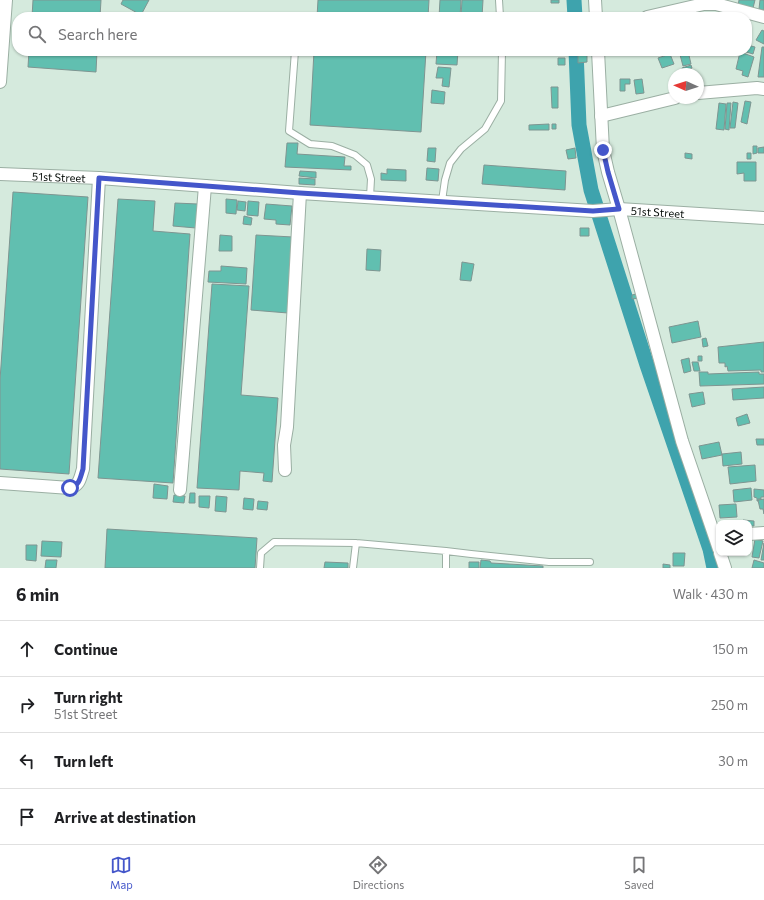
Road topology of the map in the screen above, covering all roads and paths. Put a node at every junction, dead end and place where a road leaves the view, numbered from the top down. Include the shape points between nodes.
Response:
1 (6, 0) edge
2 (499, 0) edge
3 (595, 0) edge
4 (500, 12) edge
5 (596, 12) edge
6 (669, 12) edge
7 (746, 12) edge
8 (752, 14) edge
9 (764, 17) edge
10 (295, 56) edge
11 (502, 56) edge
12 (598, 56) edge
13 (0, 82) edge
14 (764, 89) edge
15 (704, 92) edge
16 (668, 100) edge
17 (601, 116) junction
18 (0, 174) edge
19 (99, 178) junction
20 (205, 186) junction
21 (300, 193) junction
22 (370, 197) junction
23 (442, 201) junction
24 (615, 210) junction
25 (764, 218) edge
26 (285, 470) dead end
27 (0, 483) edge
28 (180, 490) dead end
29 (764, 533) edge
30 (716, 534) edge
31 (752, 534) edge
32 (356, 543) junction
33 (446, 550) junction
34 (721, 556) edge
35 (590, 562) dead end
36 (260, 568) edge
37 (353, 568) edge
38 (446, 568) edge
39 (725, 568) edge

1 - 13 street
2 - 4 lane
3 - 5 street
6 - 7 street via 704,4 716,4
8 - 9 street
10 - 22 lane via 289,131 310,144 332,146 355,155 367,165 371,179
11 - 23 lane via 501,101 485,129 461,148 450,162
12 - 17 street
14 - 15 street
16 - 17 street
17 - 24 street via 603,150
18 - 19 street, 51st Street
19 - 20 street, 51st Street
19 - 27 street via 83,469 80,480 76,486 70,488
20 - 21 street, 51st Street
20 - 28 street
21 - 22 street, 51st Street
21 - 26 street via 284,445
22 - 23 street, 51st Street
23 - 24 street, 51st Street via 593,211
24 - 25 street, 51st Street
24 - 30 street via 682,441
29 - 31 street
32 - 33 lane
32 - 36 lane via 274,542 261,553
32 - 37 lane
33 - 35 lane via 549,562
33 - 38 lane
34 - 39 street

